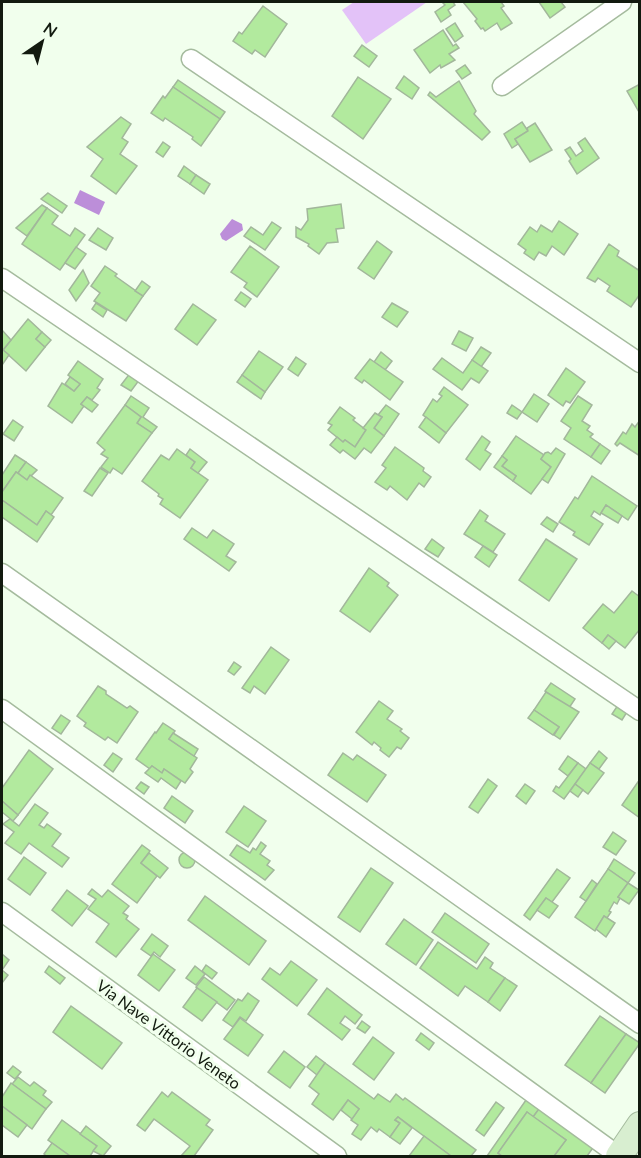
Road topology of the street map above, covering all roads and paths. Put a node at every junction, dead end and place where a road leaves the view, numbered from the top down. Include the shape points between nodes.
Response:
1 (622, 2) edge
2 (191, 59) dead end
3 (502, 86) dead end
4 (2, 278) edge
5 (639, 363) edge
6 (2, 573) edge
7 (2, 709) edge
8 (639, 711) edge
9 (2, 912) edge
10 (639, 1024) edge
11 (639, 1125) edge
12 (337, 1156) edge
13 (619, 1156) edge

1 - 3 street
2 - 5 street
4 - 8 street
6 - 10 street
7 - 13 street
9 - 12 street, Via Nave Vittorio Veneto
11 - 13 street

